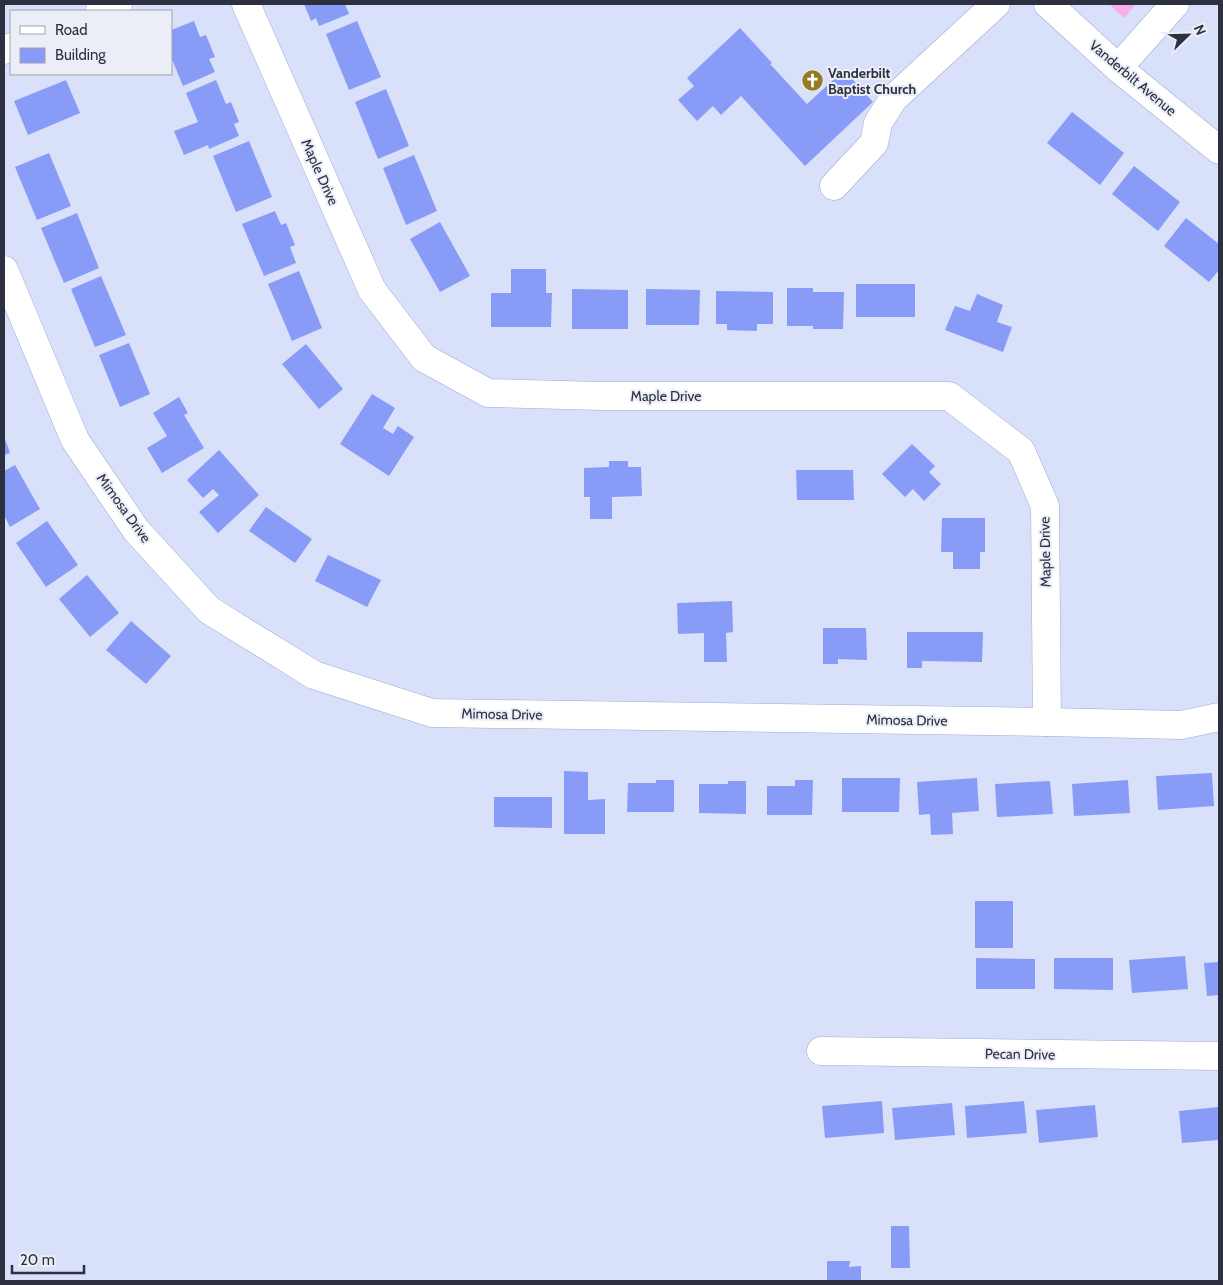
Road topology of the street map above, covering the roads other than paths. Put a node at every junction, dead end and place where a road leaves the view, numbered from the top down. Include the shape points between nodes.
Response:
1 (118, 4) edge
2 (246, 4) edge
3 (996, 4) edge
4 (1048, 4) edge
5 (1176, 4) edge
6 (103, 10) edge
7 (1118, 68) junction
8 (1219, 150) edge
9 (834, 186) dead end
10 (4, 270) edge
11 (1219, 717) edge
12 (1047, 722) junction
13 (821, 1051) dead end
14 (1219, 1056) edge

1 - 6 street
2 - 12 street, Maple Drive via 372,290 424,358 488,393 949,396 1021,451 1044,506
3 - 9 street via 892,99 878,123 874,143
4 - 7 street, Vanderbilt Avenue
5 - 7 street
7 - 8 street, Vanderbilt Avenue
10 - 12 street, Mimosa Drive via 76,440 136,530 209,610 314,675 432,713
11 - 12 street, Mimosa Drive via 1181,726
13 - 14 street, Pecan Drive

